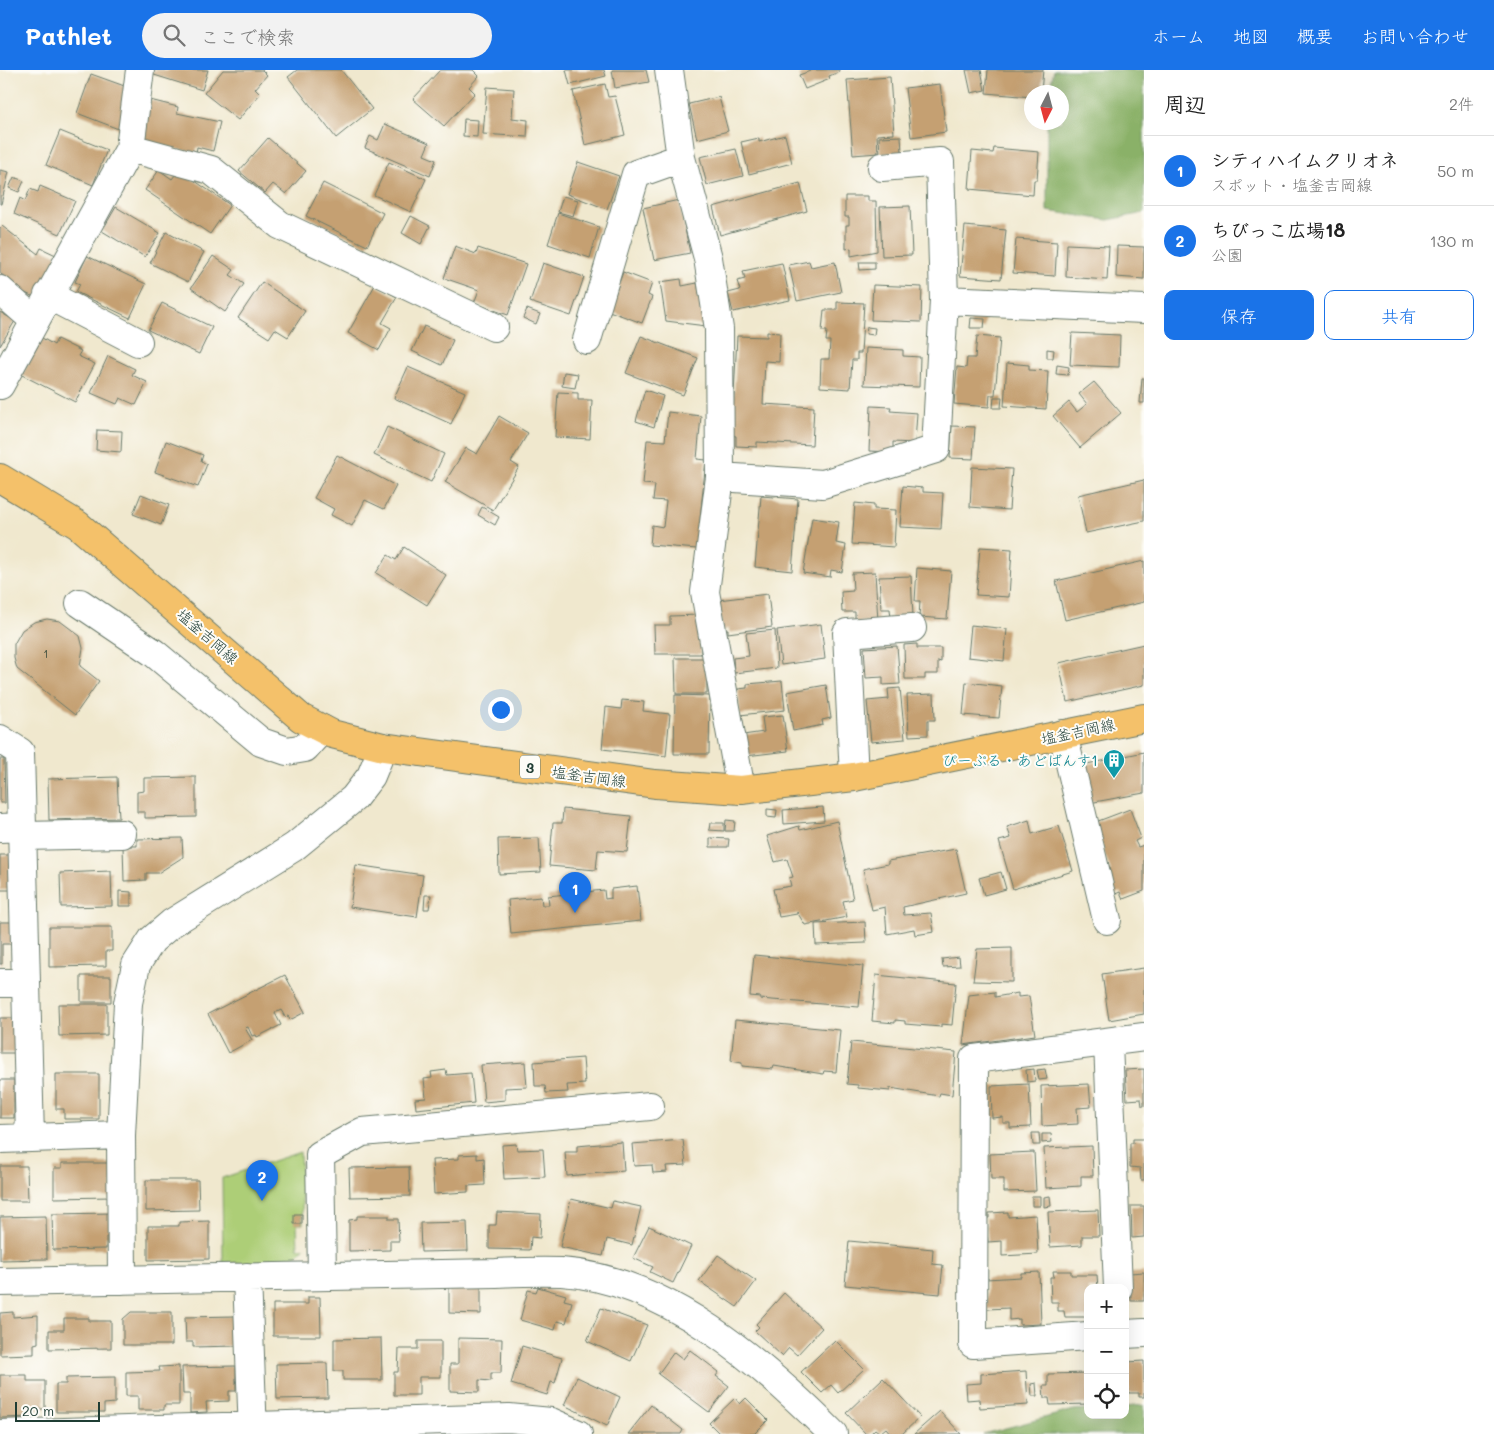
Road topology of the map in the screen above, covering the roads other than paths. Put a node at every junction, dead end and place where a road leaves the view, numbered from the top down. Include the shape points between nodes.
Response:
1 (140, 70) edge
2 (669, 70) edge
3 (130, 148) junction
4 (682, 158) junction
5 (882, 167) dead end
6 (0, 290) edge
7 (48, 295) junction
8 (944, 300) junction
9 (1144, 309) edge
10 (34, 320) junction
11 (494, 327) dead end
12 (587, 340) dead end
13 (138, 342) dead end
14 (0, 384) edge
15 (720, 477) junction
16 (0, 478) edge
17 (80, 603) dead end
18 (912, 628) dead end
19 (1144, 718) edge
20 (322, 729) junction
21 (1063, 734) junction
22 (0, 738) edge
23 (383, 747) junction
24 (854, 777) junction
25 (741, 790) junction
26 (15, 830) edge
27 (122, 834) dead end
28 (1107, 920) dead end
29 (13, 983) edge
30 (1144, 1037) edge
31 (1108, 1043) junction
32 (650, 1106) dead end
33 (121, 1135) junction
34 (30, 1138) junction
35 (0, 1139) edge
36 (322, 1275) junction
37 (247, 1277) junction
38 (122, 1280) junction
39 (0, 1282) edge
40 (1118, 1284) edge
41 (1144, 1333) edge
42 (1129, 1334) edge
43 (1084, 1336) edge
44 (252, 1430) edge
45 (0, 1434) edge
46 (578, 1434) edge
47 (833, 1434) edge

1 - 3 street
2 - 4 street
3 - 7 street
3 - 11 street via 211,170 280,224
4 - 12 street via 636,174
4 - 15 street via 708,258 719,328
5 - 8 street via 940,162
6 - 10 street
7 - 10 street
7 - 13 street
8 - 9 street
8 - 15 street via 936,448 823,484
10 - 14 street
15 - 25 street via 705,592
16 - 20 main road, 塩釜吉岡線 / 3 via 78,525 301,718
17 - 20 street via 154,654 261,742 287,751 305,748
18 - 24 street via 847,633
19 - 21 main road, 塩釜吉岡線 / 3
20 - 23 main road, 塩釜吉岡線 / 3
21 - 24 main road, 塩釜吉岡線 / 3
21 - 28 street
22 - 26 street via 20,752
23 - 25 main road, 塩釜吉岡線 / 3 via 655,784
23 - 33 street via 371,776 354,798 294,847 172,922 152,940 136,965 128,1003
24 - 25 main road, 塩釜吉岡線 / 3
26 - 27 street
26 - 29 street
29 - 34 street
30 - 31 street
31 - 40 street
31 - 43 street via 974,1060 973,1344
32 - 36 street via 362,1132 320,1155
33 - 34 street
33 - 38 street
34 - 35 street
36 - 37 street
36 - 47 street via 561,1272 624,1286 671,1306 714,1330 754,1360
37 - 38 street
37 - 44 street
38 - 39 street
41 - 42 street
44 - 45 street
44 - 46 street via 509,1418 550,1422

